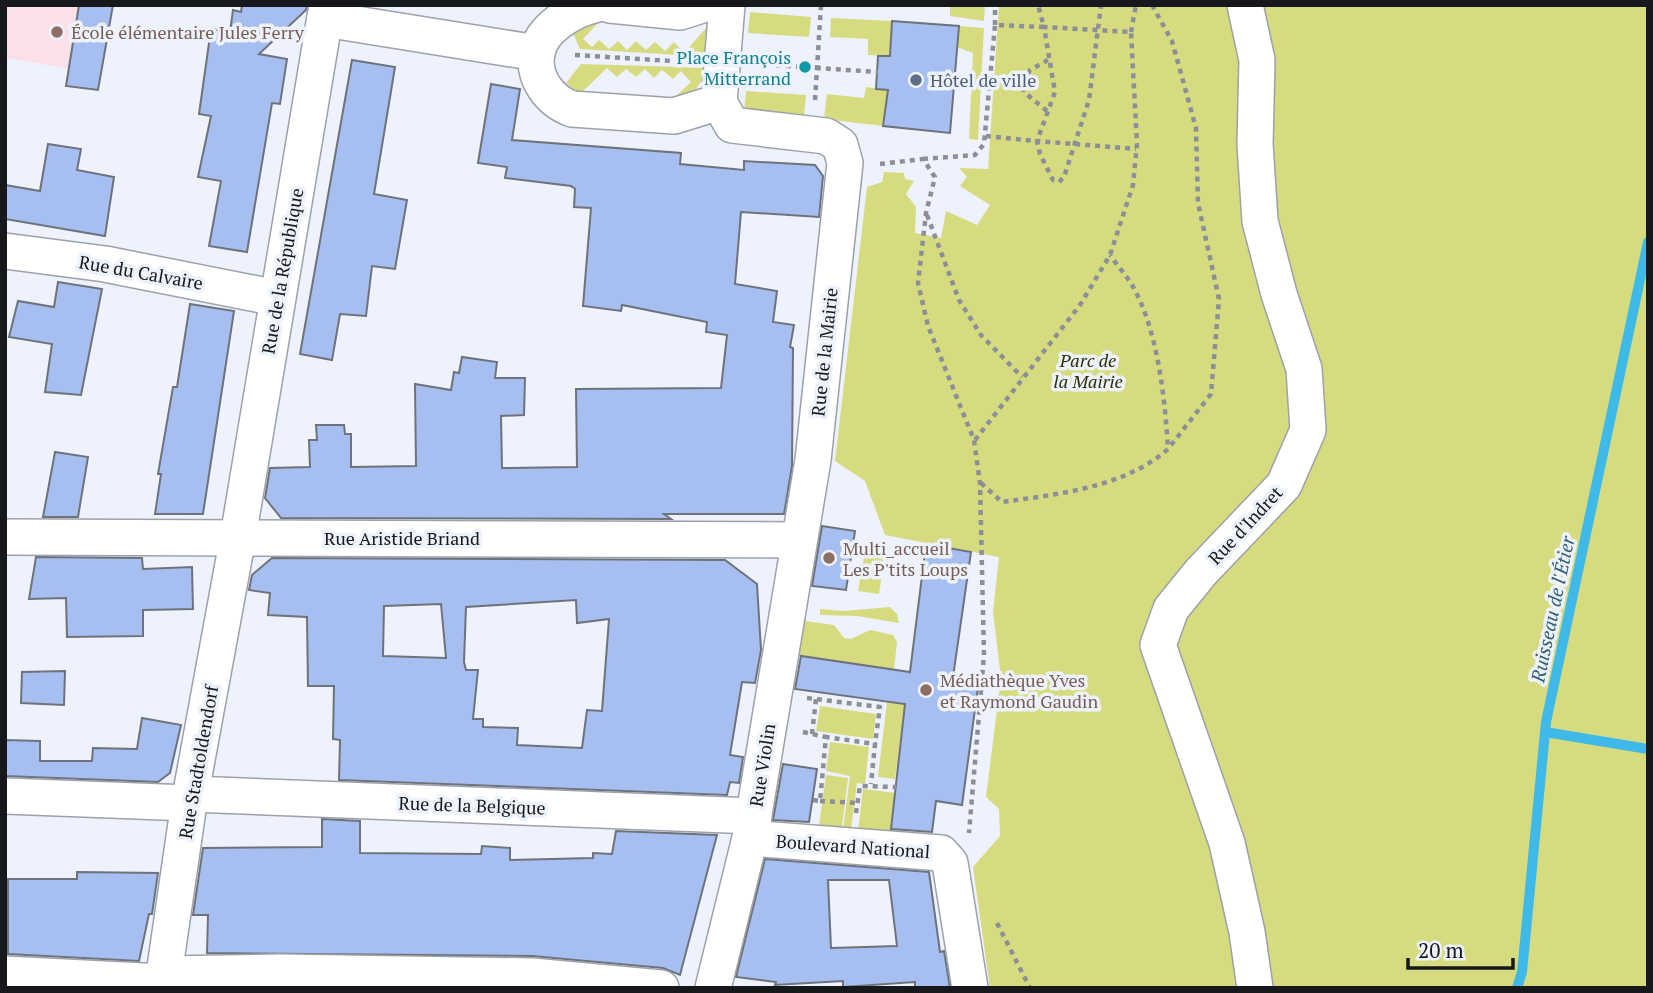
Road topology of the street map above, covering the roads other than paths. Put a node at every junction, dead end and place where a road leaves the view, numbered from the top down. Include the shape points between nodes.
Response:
1 (594, 5) edge
2 (610, 5) edge
3 (702, 5) edge
4 (727, 5) edge
5 (1245, 5) edge
6 (326, 12) edge
7 (537, 53) junction
8 (719, 102) junction
9 (5, 251) edge
10 (277, 298) junction
11 (5, 537) edge
12 (238, 537) junction
13 (799, 540) junction
14 (5, 796) edge
15 (190, 799) junction
16 (752, 827) junction
17 (5, 974) edge
18 (163, 981) edge
19 (661, 988) edge
20 (713, 988) edge
21 (970, 988) edge
22 (1255, 988) edge

1 - 7 street via 568,14
2 - 3 street via 680,12
4 - 8 street
5 - 22 street, Rue d'Indret via 1257,60 1255,144 1260,220 1304,369 1308,430 1284,485 1231,537 1171,609 1158,645 1227,843
6 - 7 street
6 - 10 street, Rue de la République
7 - 8 street via 548,95 572,109 674,116
8 - 13 street, Rue de la Mairie via 726,118 739,128 834,140 843,152 813,460
9 - 10 street, Rue du Calvaire via 105,264
10 - 12 street, Rue de la République
11 - 12 street, Rue Aristide Briand
12 - 13 street, Rue Aristide Briand
12 - 15 street, Rue Stadtoldendorf
13 - 16 street, Rue Violin
14 - 15 street, Rue de la Belgique
15 - 16 street, Rue de la Belgique
15 - 18 street, Rue Stadtoldendorf
16 - 20 street, Rue Violin
16 - 21 street, Boulevard National via 941,853 950,863
17 - 18 street
18 - 19 street via 280,972 532,976

